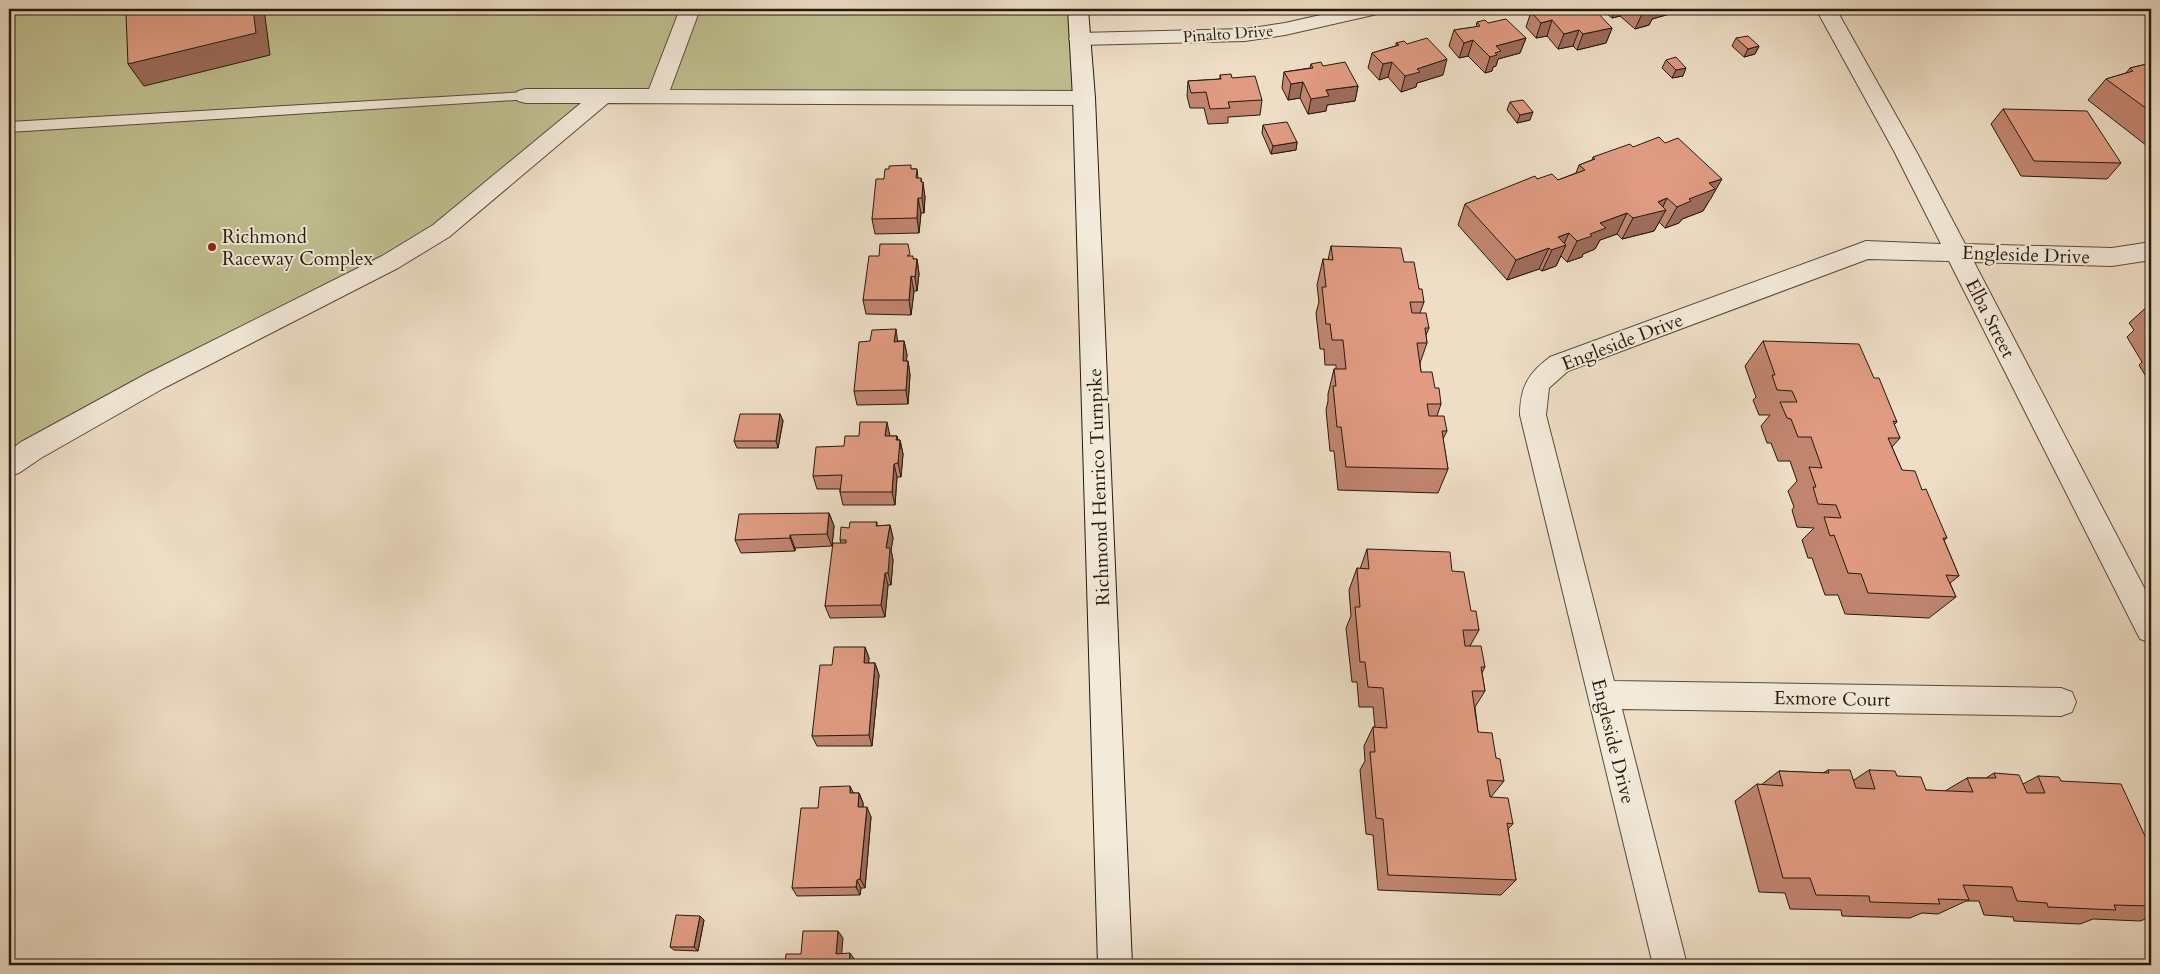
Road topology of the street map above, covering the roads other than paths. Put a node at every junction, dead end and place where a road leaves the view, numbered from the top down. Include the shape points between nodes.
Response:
1 (690, 9) edge
2 (1078, 9) edge
3 (1373, 9) edge
4 (1826, 9) edge
5 (1079, 39) junction
6 (526, 96) joint
7 (602, 98) junction
8 (656, 98) junction
9 (1084, 98) junction
10 (9, 127) edge
11 (1957, 251) junction
12 (2151, 251) edge
13 (9, 465) edge
14 (2151, 630) edge
15 (1603, 695) junction
16 (2061, 702) dead end
17 (1115, 965) edge
18 (1670, 965) edge

1 - 8 street
2 - 5 street, Richmond Henrico Turnpike
3 - 5 street, Pinalto Drive via 1245,35
4 - 11 street, Elba Street
5 - 9 street, Richmond Henrico Turnpike
6 - 7 street
6 - 10 lane
7 - 8 street
7 - 13 street via 441,231 399,257 155,381
8 - 9 street
9 - 17 street, Richmond Henrico Turnpike
11 - 12 street, Engleside Drive via 2112,257
11 - 14 street, Elba Street
11 - 15 street, Engleside Drive via 1866,250 1559,364 1542,376 1533,392 1534,416
15 - 16 street, Exmore Court
15 - 18 street, Engleside Drive

